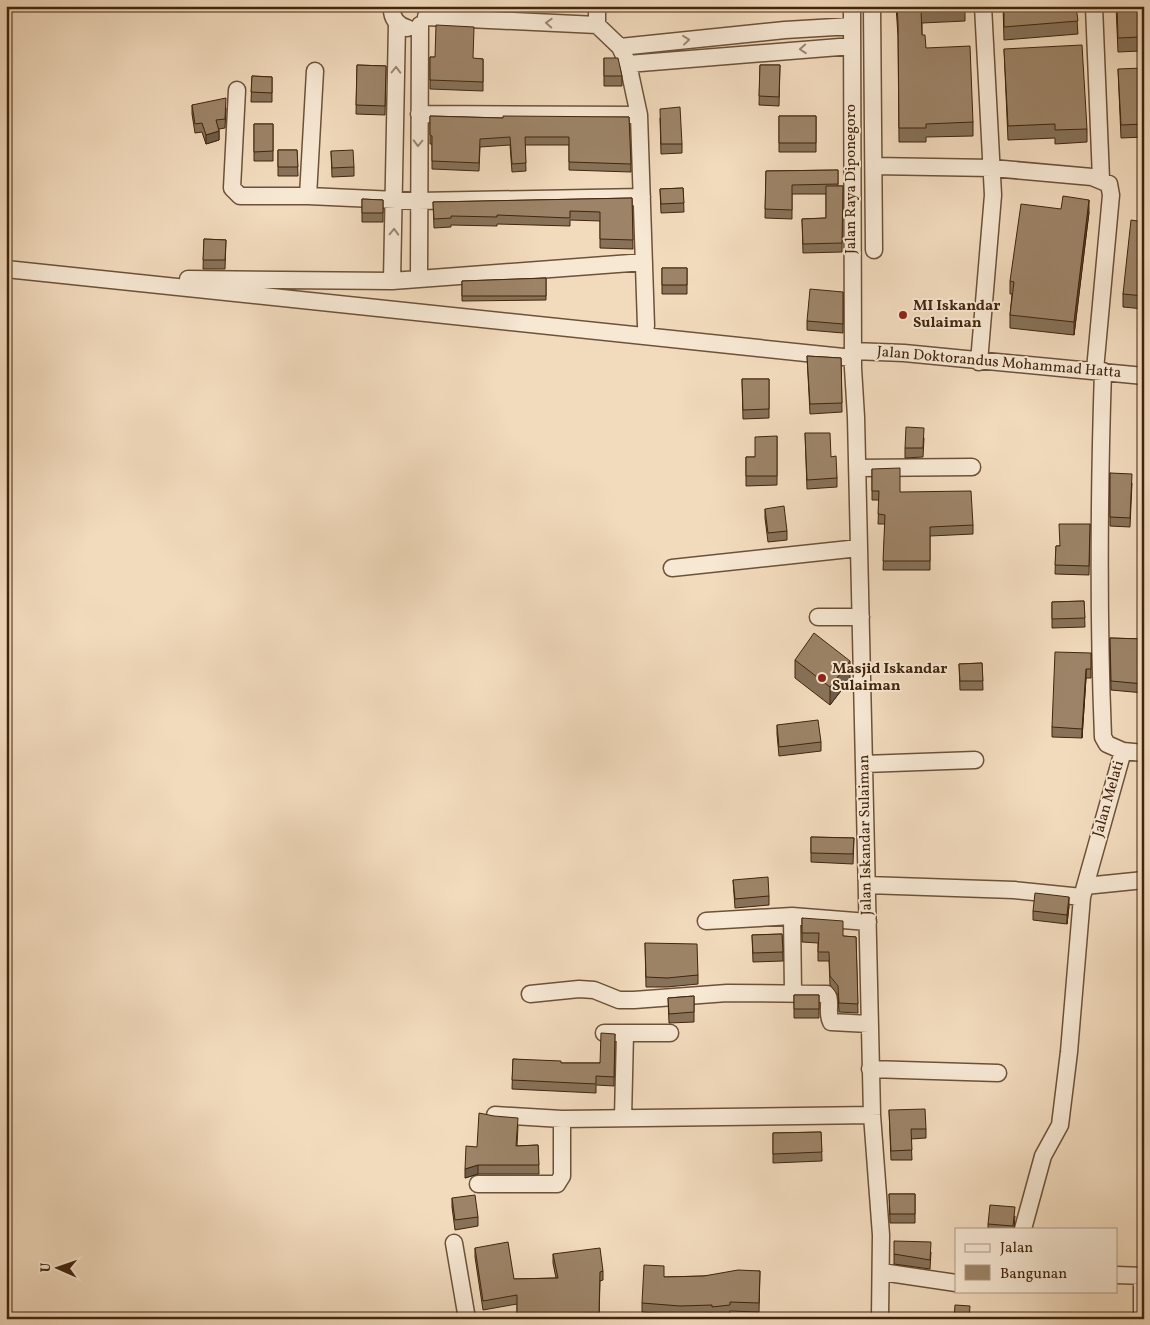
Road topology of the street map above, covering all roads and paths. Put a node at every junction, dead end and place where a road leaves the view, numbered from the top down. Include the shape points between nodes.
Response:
1 (392, 6) edge
2 (597, 6) edge
3 (852, 6) edge
4 (872, 6) edge
5 (983, 6) edge
6 (1094, 6) edge
7 (424, 16) edge
8 (397, 23) junction
9 (598, 25) junction
10 (852, 26) junction
11 (655, 43) junction
12 (620, 46) junction
13 (852, 46) junction
14 (657, 62) junction
15 (628, 64) junction
16 (315, 71) dead end
17 (238, 90) dead end
18 (419, 114) junction
19 (639, 115) junction
20 (874, 166) junction
21 (992, 168) junction
22 (1101, 179) junction
23 (308, 196) junction
24 (642, 197) junction
25 (395, 201) junction
26 (418, 201) junction
27 (874, 250) dead end
28 (644, 262) junction
29 (6, 269) edge
30 (188, 279) dead end
31 (419, 279) junction
32 (392, 281) junction
33 (646, 326) dead end
34 (853, 355) junction
35 (979, 362) junction
36 (1099, 370) junction
37 (1144, 376) edge
38 (972, 467) dead end
39 (857, 468) junction
40 (859, 548) junction
41 (672, 568) dead end
42 (818, 617) dead end
43 (861, 617) junction
44 (1122, 750) junction
45 (1144, 753) edge
46 (975, 760) dead end
47 (864, 764) junction
48 (1144, 880) edge
49 (868, 884) junction
50 (1083, 892) junction
51 (792, 916) junction
52 (706, 921) dead end
53 (868, 922) junction
54 (793, 992) junction
55 (530, 994) dead end
56 (870, 1024) junction
57 (604, 1033) edge
58 (624, 1033) junction
59 (670, 1033) dead end
60 (870, 1068) junction
61 (998, 1073) dead end
62 (495, 1115) edge
63 (872, 1115) junction
64 (623, 1118) junction
65 (562, 1119) junction
66 (478, 1184) dead end
67 (1023, 1228) edge
68 (454, 1243) dead end
69 (882, 1272) junction
70 (1118, 1275) edge
71 (1143, 1276) edge
72 (955, 1283) edge
73 (467, 1319) edge
74 (880, 1319) edge
75 (1142, 1319) edge

1 - 8 street
2 - 9 street
3 - 10 street, Jalan Raya Diponegoro
4 - 20 street
5 - 21 street
6 - 22 street
7 - 8 street via 408,28
9 -> 7 street
7 - 18 street
25 -> 8 street
9 - 12 street
11 -> 10 street
10 - 13 street, Jalan Raya Diponegoro
11 - 12 street
11 - 14 street
12 - 15 street
13 -> 14 street
13 - 34 street, Jalan Raya Diponegoro
14 - 15 street
15 - 19 street
16 - 23 street
17 - 23 street via 234,192 240,196
18 - 19 street
18 -> 26 street
19 - 24 street
20 - 21 street
20 - 27 street
21 - 22 street
21 - 35 street via 993,195
22 - 36 street via 1108,184 1112,195
23 - 25 street
24 - 26 street
24 - 28 street
25 - 26 street
32 -> 25 street
26 - 31 street
28 - 31 street
28 - 33 street
29 - 34 street, Jalan Doktorandus Mohammad Hatta
30 - 32 street
31 - 32 street
34 - 35 street, Jalan Doktorandus Mohammad Hatta via 904,353
34 - 39 street, Jalan Iskandar Sulaiman
35 - 36 street, Jalan Doktorandus Mohammad Hatta
36 - 37 street, Jalan Doktorandus Mohammad Hatta
36 - 44 street, Jalan Melati via 1099,638 1103,737 1107,744
38 - 39 street
39 - 40 street, Jalan Iskandar Sulaiman
40 - 41 street
40 - 43 street, Jalan Iskandar Sulaiman
42 - 43 street
43 - 47 street, Jalan Iskandar Sulaiman
44 - 45 street
44 - 50 street, Jalan Melati
46 - 47 street
47 - 49 street, Jalan Iskandar Sulaiman
48 - 50 street
49 - 50 street
49 - 53 street, Jalan Iskandar Sulaiman
50 - 67 street, Jalan Melati via 1060,1125 1043,1156
51 - 52 street
51 - 53 street
51 - 54 street
53 - 56 street, Jalan Iskandar Sulaiman
54 - 55 street via 634,1000 619,1000 594,990 579,989
54 - 56 street via 828,994 830,1022
56 - 60 street, Jalan Iskandar Sulaiman
57 - 58 street
58 - 59 street
58 - 64 street
60 - 61 street
60 - 63 street, Jalan Iskandar Sulaiman
62 - 65 street
63 - 64 street
63 - 69 street, Jalan Iskandar Sulaiman
64 - 65 street
65 - 66 street via 562,1176 557,1184
68 - 73 street
69 - 72 street
69 - 74 street, Jalan Iskandar Sulaiman
70 - 71 street
71 - 75 street

